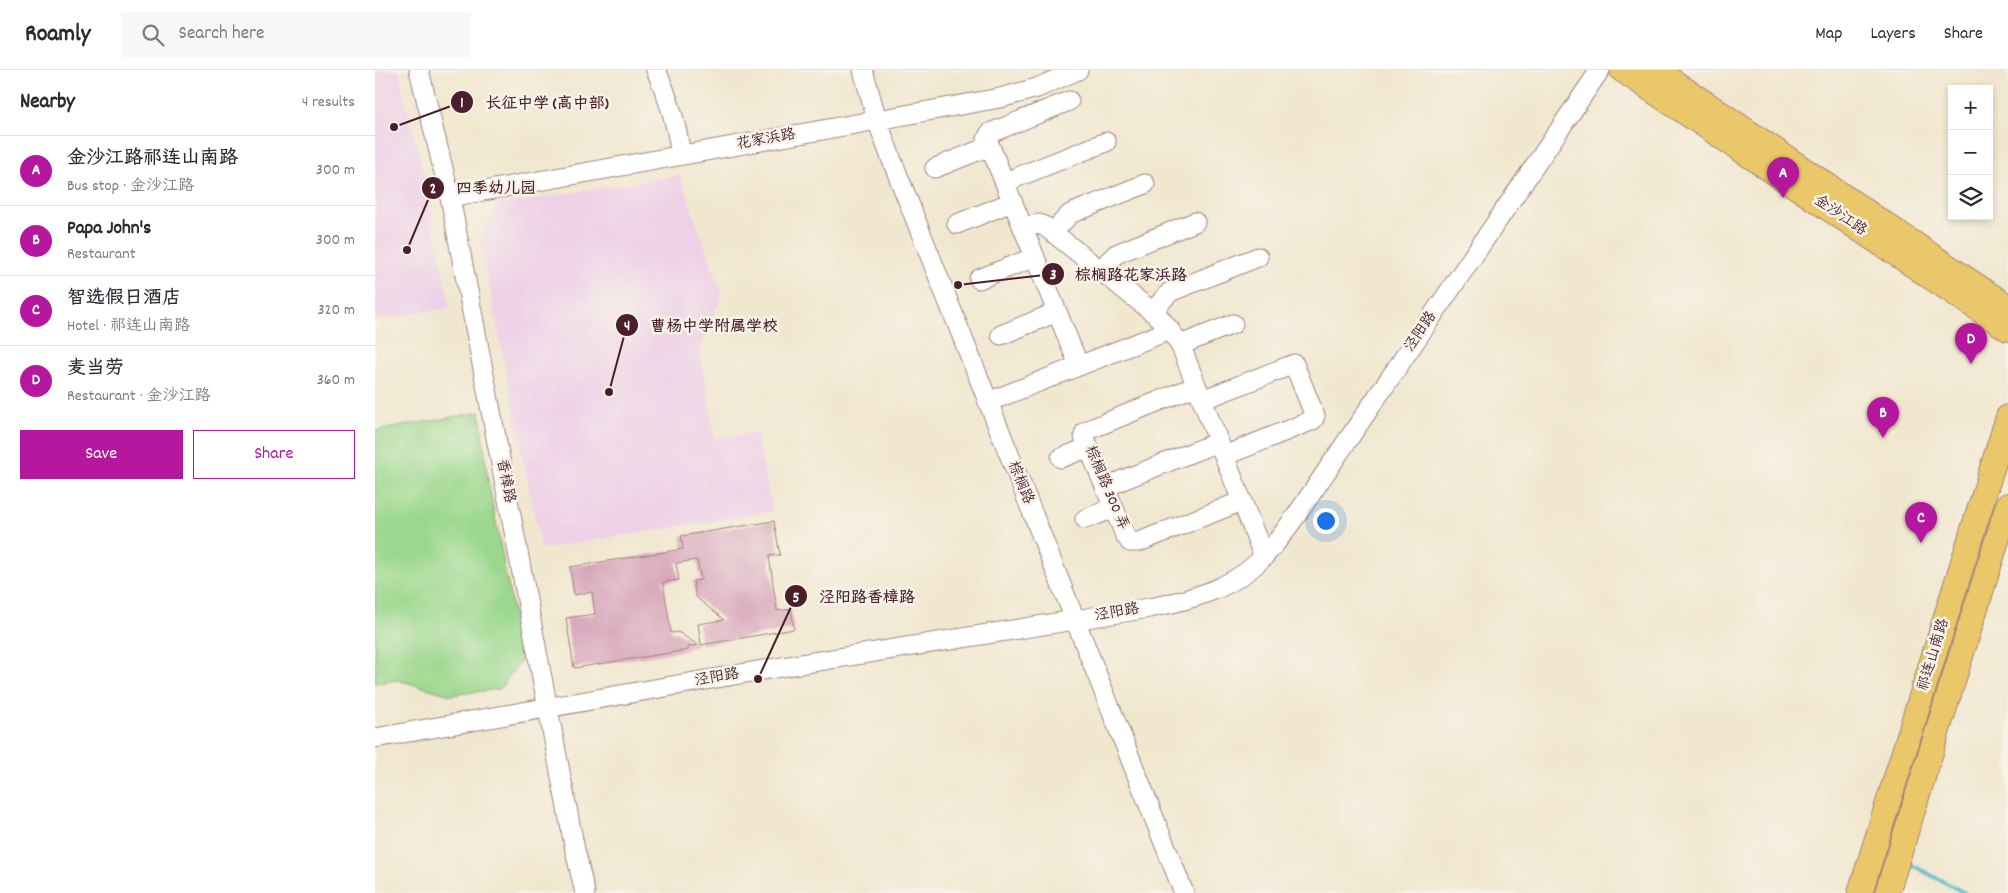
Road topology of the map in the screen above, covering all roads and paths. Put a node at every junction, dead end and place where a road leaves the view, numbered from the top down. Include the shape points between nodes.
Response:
1 (419, 70) edge
2 (656, 70) edge
3 (863, 70) edge
4 (1078, 70) edge
5 (1600, 70) edge
6 (1622, 70) edge
7 (1656, 70) edge
8 (1069, 101) dead end
9 (877, 120) junction
10 (1106, 142) dead end
11 (990, 146) junction
12 (681, 155) junction
13 (935, 168) dead end
14 (1005, 182) junction
15 (1145, 184) dead end
16 (450, 197) junction
17 (1012, 202) junction
18 (1195, 222) dead end
19 (957, 224) dead end
20 (1023, 227) junction
21 (1053, 232) junction
22 (1035, 257) junction
23 (1258, 257) dead end
24 (1100, 270) junction
25 (979, 279) dead end
26 (2008, 307) edge
27 (1057, 312) junction
28 (1153, 312) junction
29 (1233, 324) dead end
30 (2008, 329) edge
31 (1001, 335) dead end
32 (1175, 338) junction
33 (1079, 366) junction
34 (1199, 393) junction
35 (988, 402) junction
36 (2008, 417) edge
37 (1089, 447) junction
38 (1221, 449) junction
39 (1061, 458) dead end
40 (1105, 487) junction
41 (1241, 501) junction
42 (2008, 505) edge
43 (1113, 508) junction
44 (1085, 519) dead end
45 (1264, 557) junction
46 (1074, 620) junction
47 (548, 708) junction
48 (375, 738) edge
49 (585, 893) edge
50 (1184, 893) edge
51 (1861, 893) edge
52 (1887, 893) edge

1 - 16 street, 香樟路
2 - 12 street via 678,130
3 - 9 street, 棕榈路
4 - 9 street, 花家浜路 via 1019,93
5 - 45 street, 泾阳路 via 1298,513
6 - 30 main road, 金沙江路
7 - 26 main road, 金沙江路
8 - 11 street via 990,133 987,139
9 - 12 street, 花家浜路
9 - 35 street, 棕榈路
10 - 14 street
11 - 13 street
11 - 14 street
12 - 16 street, 花家浜路
14 - 17 street
15 - 21 street via 1070,214
16 - 47 street, 香樟路
17 - 19 street
17 - 20 street
18 - 24 street via 1116,254
20 - 21 street via 1039,224
20 - 22 street
21 - 24 street
22 - 25 street
22 - 27 street
23 - 28 street via 1170,292
24 - 28 street
27 - 31 street
27 - 33 street
28 - 32 street
29 - 32 street
32 - 33 street
32 - 34 street
33 - 35 street
34 - 37 street, 棕榈路 300 弄 via 1088,430 1084,436
34 - 38 street
34 - 38 street via 1294,364 1315,416 1313,420
35 - 46 street, 棕榈路
36 - 51 main road, 祁连山南路
37 - 39 street
37 - 40 street, 棕榈路 300 弄
38 - 40 street
38 - 41 street
40 - 43 street, 棕榈路 300 弄
41 - 43 street, 棕榈路 300 弄 via 1139,542 1130,542
41 - 45 street
42 - 52 main road, 祁连山南路
43 - 44 street
45 - 46 street, 泾阳路 via 1231,582 1181,602
46 - 47 street, 泾阳路
46 - 50 street, 棕榈路
47 - 48 street, 泾阳路
47 - 49 street, 香樟路

